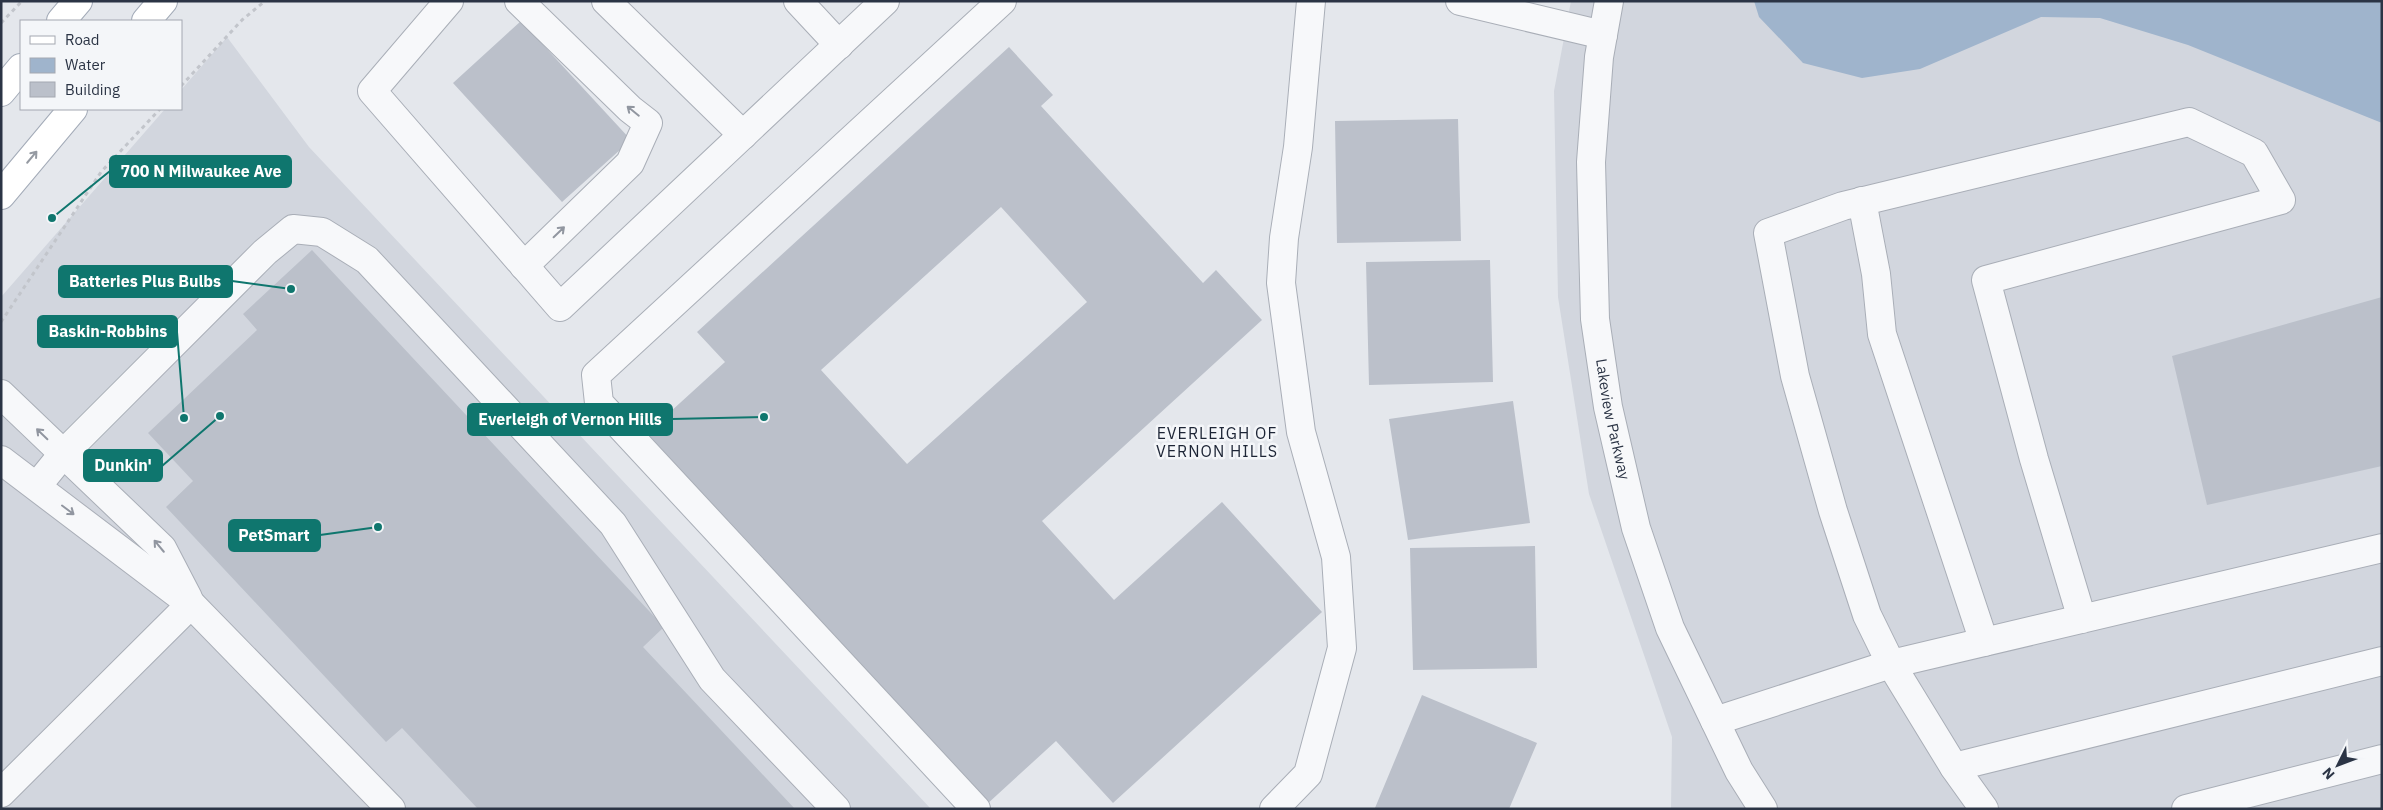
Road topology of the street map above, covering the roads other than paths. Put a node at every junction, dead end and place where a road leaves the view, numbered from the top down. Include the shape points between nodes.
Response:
1 (78, 1) edge
2 (163, 1) edge
3 (450, 1) edge
4 (520, 1) edge
5 (606, 1) edge
6 (798, 1) edge
7 (885, 1) edge
8 (1002, 1) edge
9 (1311, 1) edge
10 (1460, 1) edge
11 (1609, 1) edge
12 (62, 20) edge
13 (147, 20) edge
14 (1603, 35) junction
15 (839, 45) junction
16 (20, 69) edge
17 (1, 92) edge
18 (72, 110) edge
19 (743, 135) junction
20 (1, 195) edge
21 (1862, 201) junction
22 (524, 266) junction
23 (1, 394) edge
24 (63, 454) junction
25 (1, 460) edge
26 (37, 486) junction
27 (2382, 548) edge
28 (191, 604) junction
29 (2082, 619) junction
30 (1984, 642) junction
31 (2382, 661) edge
32 (1890, 664) junction
33 (1715, 721) junction
34 (2382, 758) edge
35 (1954, 767) junction
36 (1, 794) edge
37 (391, 809) edge
38 (836, 809) edge
39 (976, 809) edge
40 (1274, 809) edge
41 (1763, 809) edge
42 (1984, 809) edge
43 (2186, 809) edge

1 - 12 main road
2 - 13 main road
3 - 22 street via 372,91
22 -> 4 street via 630,163 648,123
5 - 19 street
6 - 15 street
7 - 15 street
8 - 39 street via 596,375 599,403
9 - 40 street via 1298,147 1284,238 1281,283 1301,432 1336,557 1342,648 1308,774
10 - 14 street
11 - 14 street, Lakeview Parkway
14 - 33 street, Lakeview Parkway via 1591,162 1595,319 1608,407 1639,537 1670,628
15 - 19 street
16 - 17 main road
20 -> 18 main road
19 - 22 street via 560,307
21 - 29 street via 2189,122 2254,153 2281,200 1986,280 2034,459
21 - 30 street via 1876,274 1882,334
21 - 32 street via 1768,233 1796,376 1833,511 1867,615
24 -> 23 street
24 - 26 street
28 -> 24 street via 162,548
24 - 38 street via 264,252 293,229 322,232 367,260 613,524 712,679
25 - 26 street
26 -> 28 street
27 - 29 street
28 - 36 street
28 - 37 street
29 - 30 street
30 - 32 street
31 - 35 street
32 - 33 street
32 - 35 street
33 - 41 street, Lakeview Parkway via 1739,772
34 - 43 street
35 - 42 street

